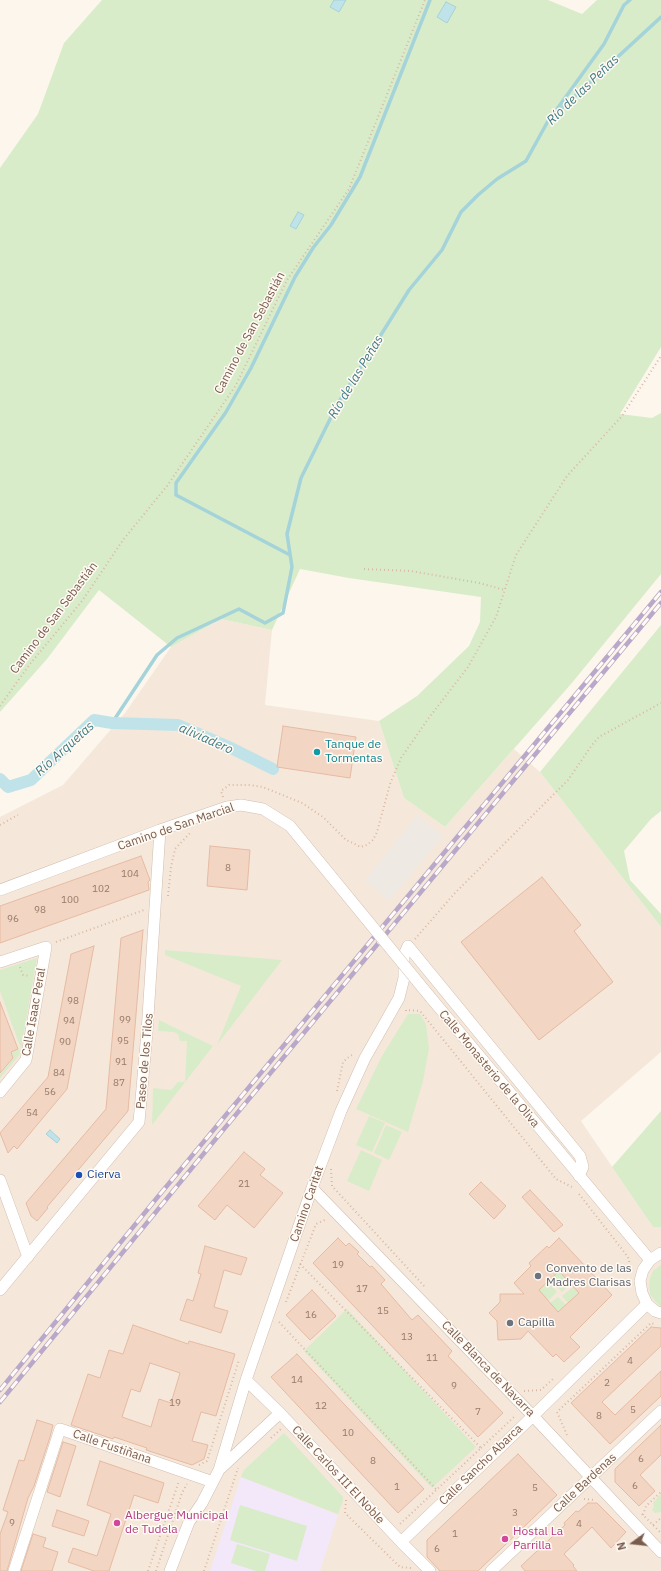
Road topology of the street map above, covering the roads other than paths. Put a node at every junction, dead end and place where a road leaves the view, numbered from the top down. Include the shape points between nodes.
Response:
1 (160, 830) junction
2 (330, 876) joint
3 (0, 890) edge
4 (0, 962) edge
5 (0, 1092) edge
6 (580, 1176) junction
7 (0, 1180) edge
8 (312, 1188) junction
9 (661, 1254) edge
10 (28, 1257) junction
11 (650, 1260) junction
12 (0, 1290) edge
13 (647, 1304) junction
14 (661, 1313) edge
15 (246, 1380) junction
16 (661, 1411) edge
17 (280, 1413) junction
18 (533, 1416) junction
19 (219, 1470) junction
20 (591, 1478) junction
21 (213, 1482) junction
22 (401, 1542) junction
23 (661, 1552) edge
24 (14, 1571) edge
25 (170, 1571) edge
26 (430, 1571) edge
27 (491, 1571) edge

1 - 2 street, Camino de San Marcial via 227,807 241,805 263,809 290,826
1 - 3 street, Camino de San Marcial
1 - 10 street, Paseo de los Tilos via 139,1122
2 - 6 street, Calle Monasterio de la Oliva, bridge
4 - 5 street, Calle Isaac Peral via 48,945 26,1060
6 - 8 street, Camino Caritat via 583,1167 580,1156 408,946 404,955 404,978 399,998 353,1083
6 - 11 street, Calle Monasterio de la Oliva
7 - 10 street
8 - 15 street, Camino Caritat
8 - 18 street, Calle Blanca de Navarra
9 - 11 street
10 - 12 street, Paseo de los Tilos
11 - 13 street via 643,1270 640,1281
13 - 14 street
13 - 18 street, Calle Sancho Abarca
15 - 17 street, Calle Carlos III El Noble
15 - 19 street, Camino Caritat
16 - 20 street, Calle Bardenas
17 - 19 street, Camino Caritat
17 - 22 street, Calle Carlos III El Noble
18 - 20 street, Calle Blanca de Navarra
18 - 22 street, Calle Sancho Abarca
19 - 21 street, Camino Caritat
20 - 23 street, Calle Blanca de Navarra
20 - 27 street, Calle Bardenas
21 - 24 street, Calle Fustiñana via 60,1429
21 - 25 street, Camino Caritat via 189,1522
22 - 26 street, Calle Carlos III El Noble

